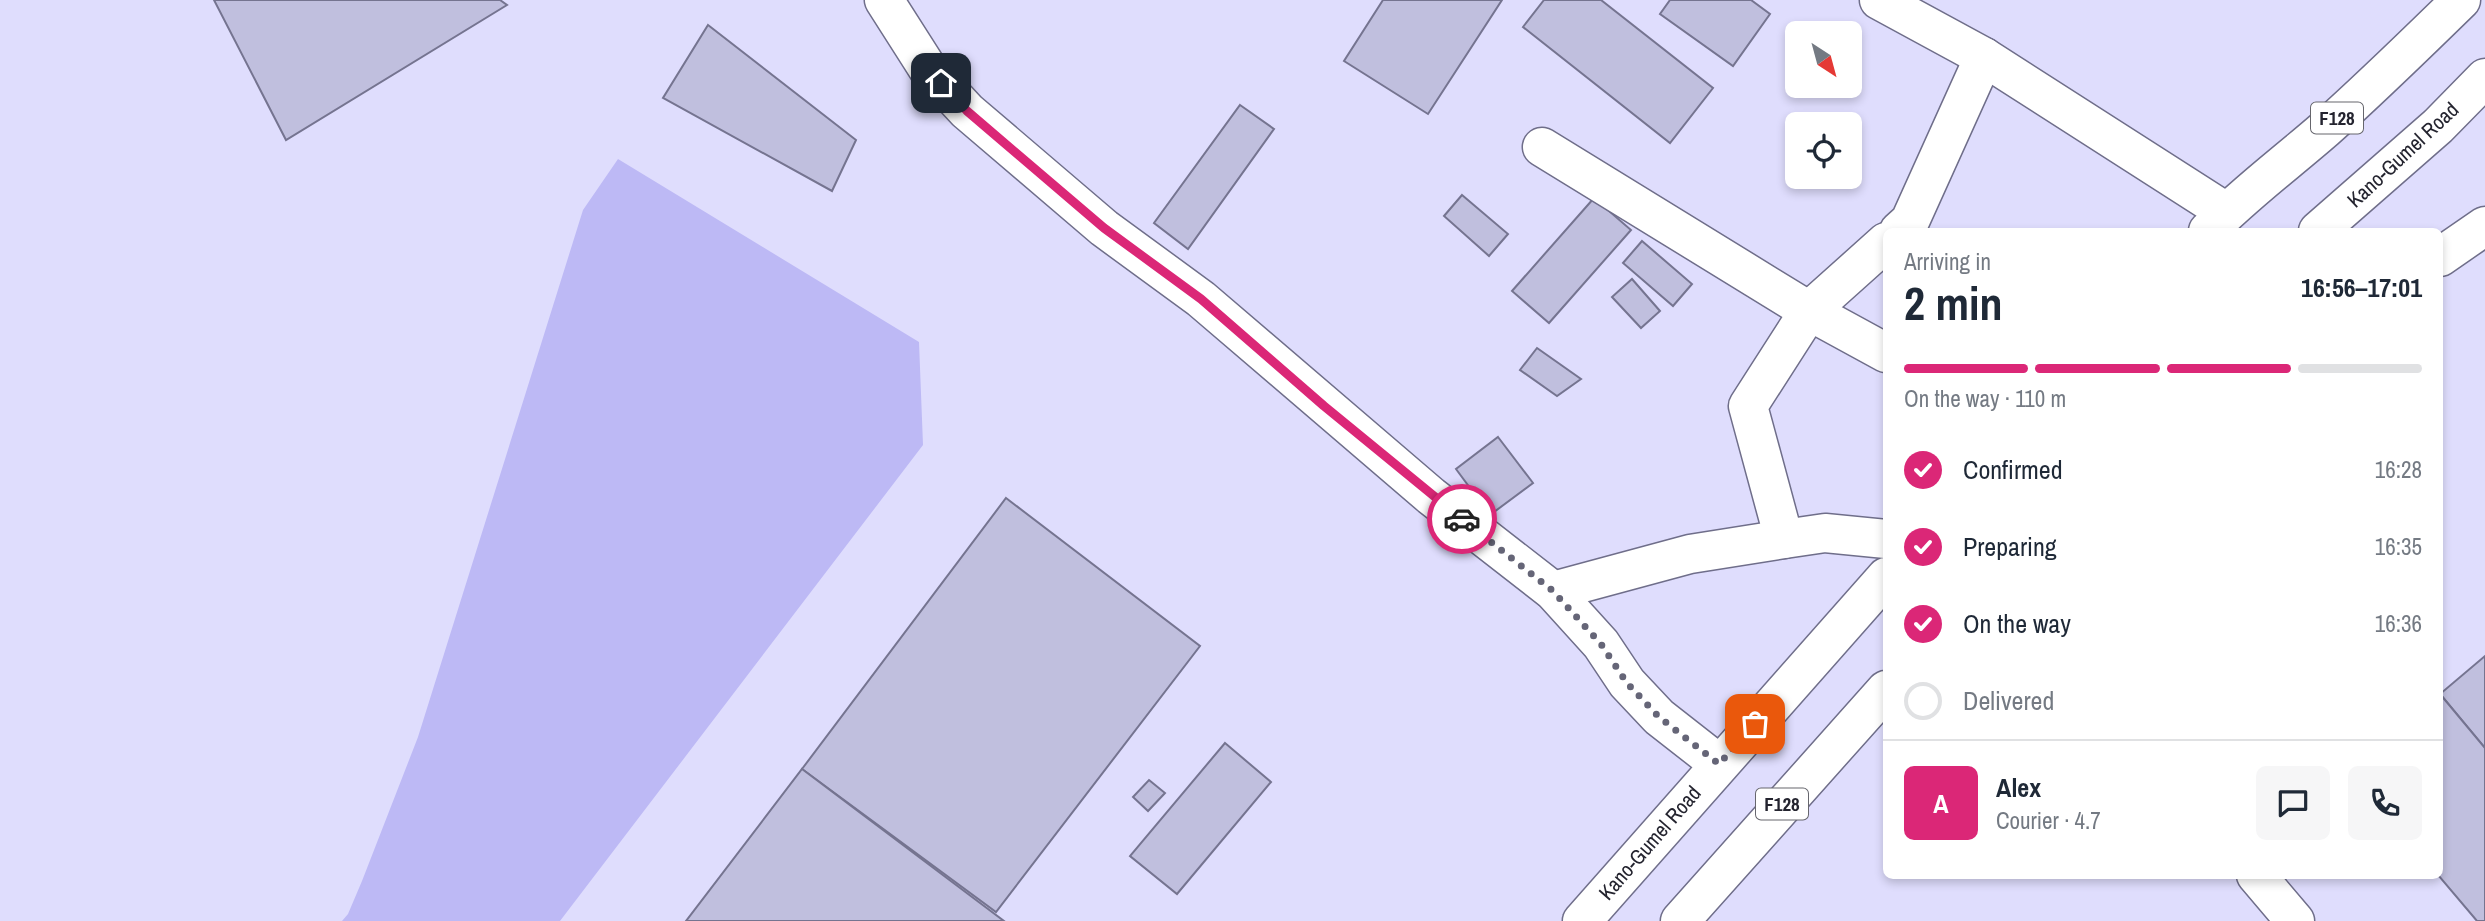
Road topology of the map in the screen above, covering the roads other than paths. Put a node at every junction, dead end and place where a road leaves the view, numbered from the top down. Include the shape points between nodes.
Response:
1 (884, 0) edge
2 (1878, 0) edge
3 (2461, 0) edge
4 (1984, 57) junction
5 (2485, 78) edge
6 (1542, 147) dead end
7 (2217, 221) edge
8 (2485, 226) edge
9 (1902, 228) edge
10 (2321, 228) edge
11 (1883, 245) edge
12 (2443, 255) edge
13 (1809, 311) junction
14 (1883, 351) edge
15 (1784, 539) junction
16 (1883, 539) edge
17 (1883, 580) edge
18 (1553, 591) junction
19 (1883, 693) edge
20 (1719, 764) junction
21 (2259, 879) edge
22 (1582, 921) edge
23 (1680, 921) edge
24 (2295, 921) edge

1 - 18 street via 928,69 967,111 1104,228 1201,299 1432,496
2 - 4 street
3 - 7 street, F128 via 2324,129
4 - 7 street
4 - 9 street via 1910,221
5 - 10 street, Kano-Gumel Road
6 - 13 street
8 - 12 street
11 - 13 street
13 - 14 street
13 - 15 street via 1748,406
15 - 16 street via 1825,533
15 - 18 street via 1690,554
17 - 20 street, Kano-Gumel Road
18 - 20 street via 1659,717
19 - 23 street, F128
20 - 22 street, Kano-Gumel Road
21 - 24 street

